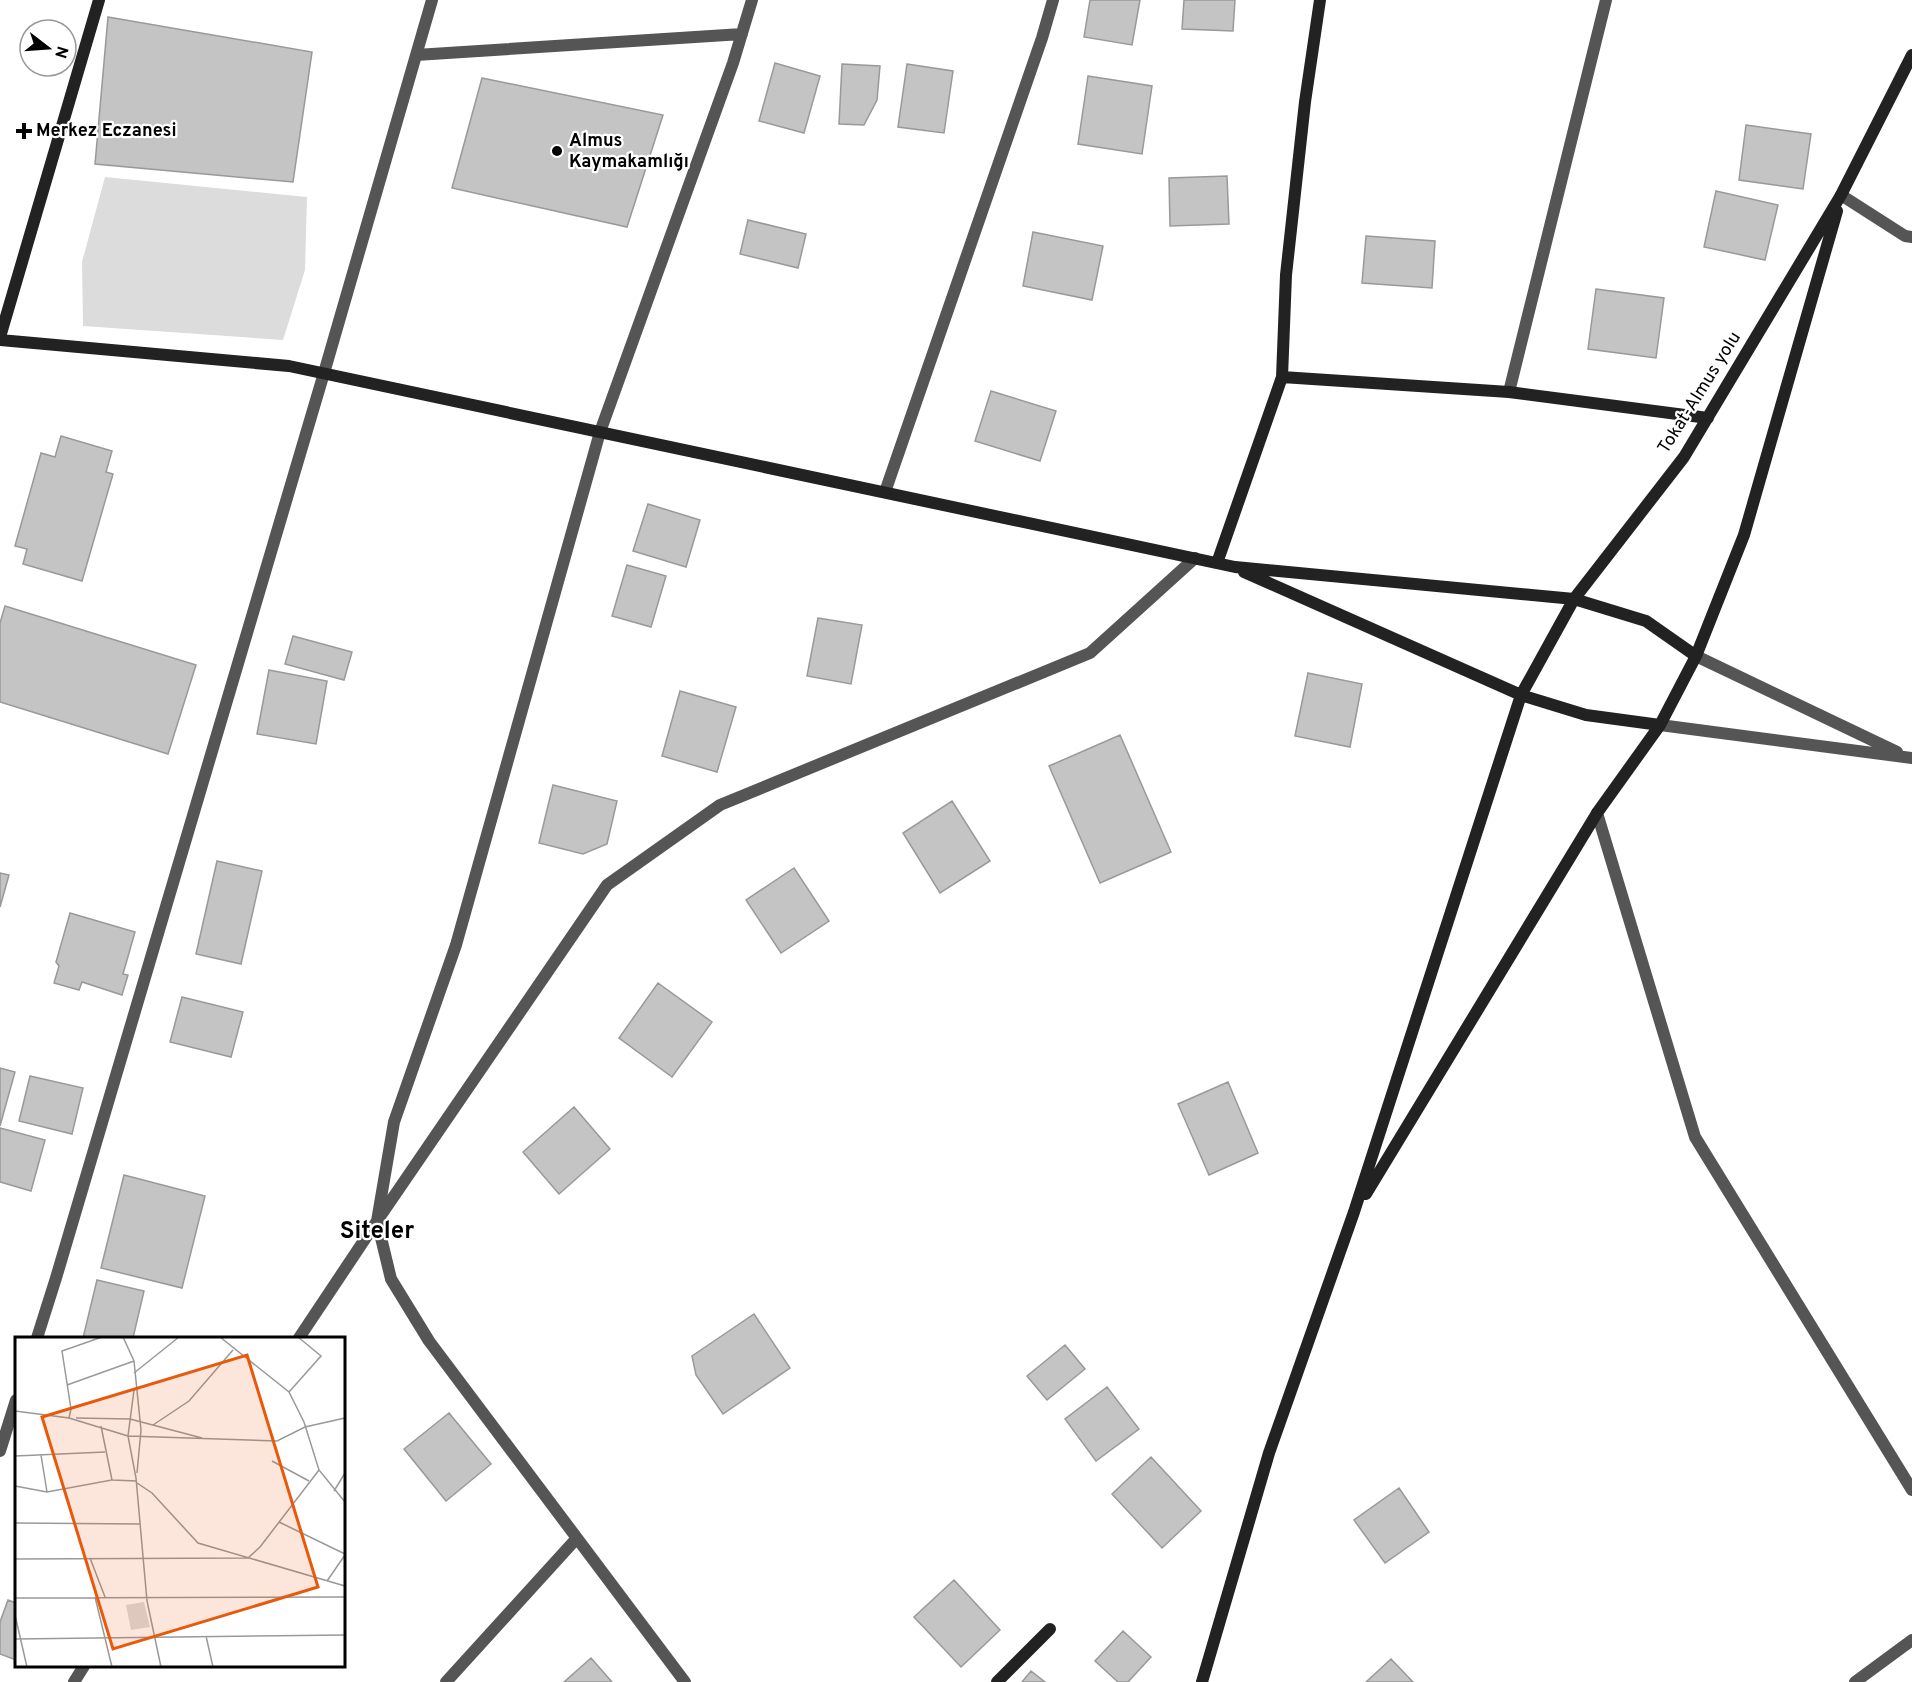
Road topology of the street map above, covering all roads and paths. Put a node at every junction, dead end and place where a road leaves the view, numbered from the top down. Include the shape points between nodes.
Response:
1 (99, 0) edge
2 (432, 0) edge
3 (752, 0) edge
4 (1053, 0) edge
5 (1320, 0) edge
6 (1606, 0) edge
7 (742, 34) junction
8 (416, 55) junction
9 (1912, 55) edge
10 (1841, 195) junction
11 (1912, 237) edge
12 (0, 338) edge
13 (324, 373) junction
14 (1282, 377) junction
15 (1509, 392) junction
16 (1708, 418) junction
17 (600, 432) junction
18 (885, 492) junction
19 (1195, 558) junction
20 (1217, 563) junction
21 (1235, 567) junction
22 (1574, 599) junction
23 (1696, 656) junction
24 (1521, 694) junction
25 (1660, 725) junction
26 (1909, 757) edge
27 (1597, 813) junction
28 (1354, 1212) junction
29 (377, 1221) junction
30 (37, 1337) edge
31 (300, 1337) edge
32 (15, 1403) edge
33 (0, 1450) edge
34 (1912, 1490) edge
35 (577, 1538) junction
36 (1050, 1629) dead end
37 (1912, 1640) edge
38 (83, 1667) edge
39 (74, 1682) edge
40 (446, 1682) edge
41 (685, 1682) edge
42 (997, 1682) edge
43 (1202, 1682) edge
44 (1855, 1682) edge

1 - 12 street
2 - 8 street
3 - 7 street
4 - 18 street
5 - 14 street via 1286,275
6 - 15 street
7 - 8 street
7 - 17 street
8 - 13 street
9 - 10 street, Tokat-Almus yolu
10 - 11 street
10 - 16 street, Tokat-Almus yolu
10 - 23 street, Tokat-Almus yolu via 1744,535
12 - 13 street via 289,366
13 - 17 street
13 - 30 street
14 - 15 street
14 - 20 street
15 - 16 street
16 - 22 street, Tokat-Almus yolu via 1684,457
17 - 18 street
17 - 29 street via 456,945 394,1122
18 - 19 street
19 - 20 street
19 - 29 street via 1090,653 720,805 607,885
20 - 21 street
21 - 22 street
21 - 24 street
22 - 23 street via 1646,621
22 - 24 street, Tokat-Almus yolu
23 - 25 street, Tokat-Almus yolu
23 - 26 street
24 - 25 street via 1586,715
24 - 28 street, Tokat-Almus yolu
25 - 26 street
25 - 27 street, Tokat-Almus yolu
27 - 28 street, Tokat-Almus yolu
27 - 34 street via 1695,1137
28 - 43 street via 1269,1453
29 - 31 street
29 - 35 street via 391,1279 429,1341
32 - 33 street
35 - 40 street
35 - 41 street
36 - 42 street
37 - 44 street
38 - 39 street

